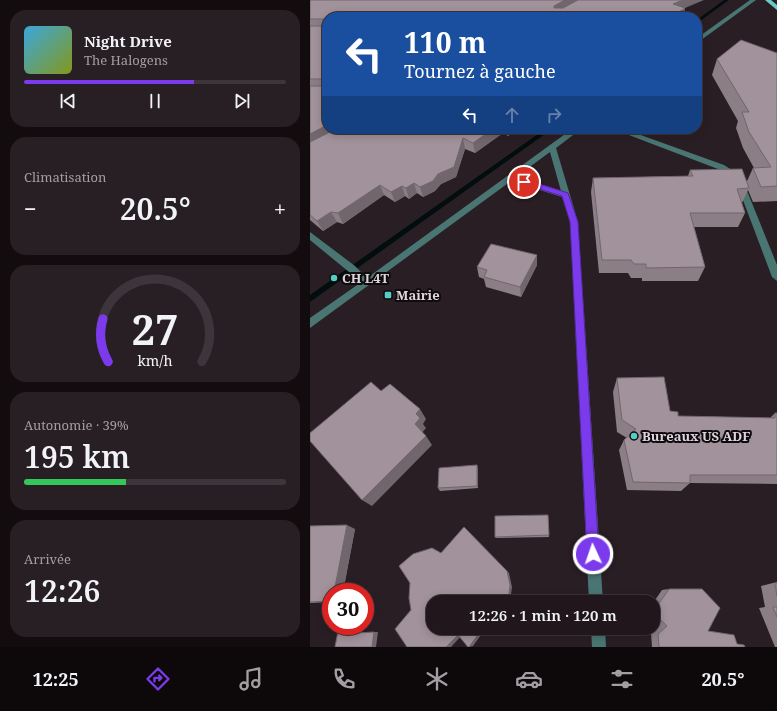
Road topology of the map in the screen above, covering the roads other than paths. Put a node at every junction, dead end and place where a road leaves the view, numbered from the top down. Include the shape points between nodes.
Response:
1 (753, 0) edge
2 (768, 0) edge
3 (777, 8) edge
4 (702, 37) edge
5 (570, 134) edge
6 (630, 134) edge
7 (552, 147) junction
8 (510, 178) junction
9 (566, 195) junction
10 (310, 235) edge
11 (777, 277) edge
12 (366, 283) junction
13 (310, 324) edge
14 (596, 595) edge
15 (598, 635) edge
16 (599, 647) edge

1 - 4 street
2 - 3 main road
5 - 7 street
6 - 11 street via 721,167 738,178
7 - 8 street
7 - 9 street
8 - 9 street
8 - 12 street
9 - 14 street via 574,222
10 - 12 street
12 - 13 street
15 - 16 street

